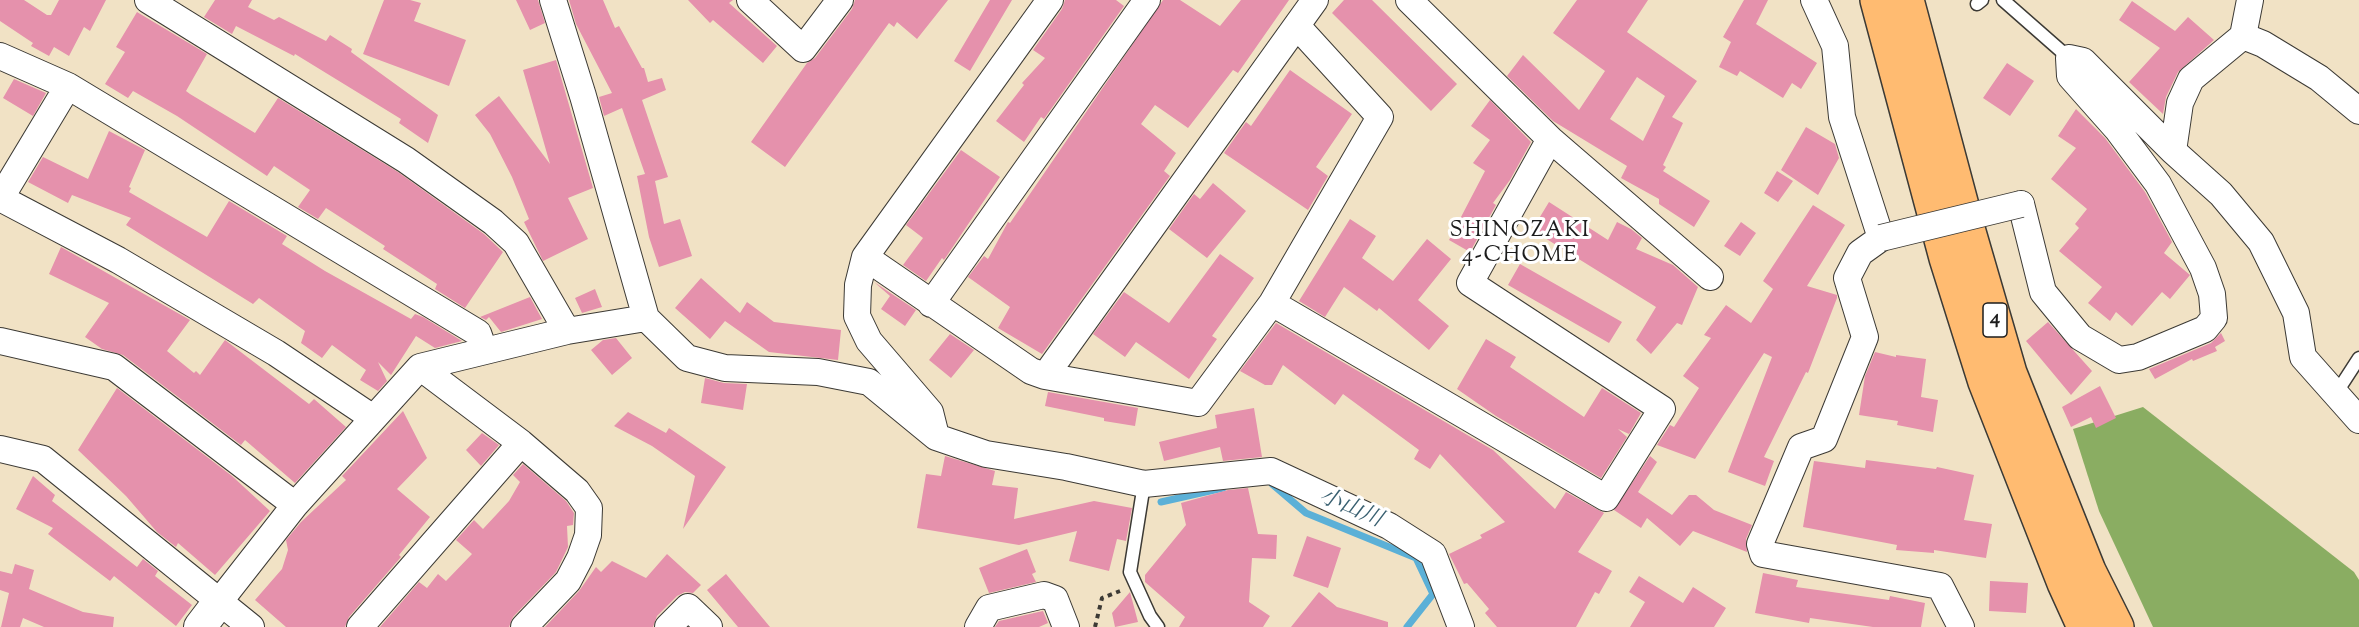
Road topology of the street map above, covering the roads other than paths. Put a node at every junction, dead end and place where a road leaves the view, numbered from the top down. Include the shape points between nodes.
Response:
1 (148, 0) edge
2 (553, 0) edge
3 (750, 0) edge
4 (840, 0) edge
5 (1050, 0) edge
6 (1147, 0) edge
7 (1315, 0) edge
8 (1409, 0) edge
9 (1814, 0) edge
10 (1877, 0) edge
11 (1907, 0) edge
12 (2003, 0) edge
13 (2250, 0) edge
14 (1297, 26) junction
15 (2243, 36) junction
16 (0, 56) edge
17 (2069, 57) junction
18 (68, 86) junction
19 (2359, 111) edge
20 (1550, 140) junction
21 (2172, 151) junction
22 (0, 198) edge
23 (1881, 238) junction
24 (865, 257) junction
25 (1710, 277) dead end
26 (1272, 303) junction
27 (931, 304) junction
28 (646, 318) junction
29 (567, 331) junction
30 (0, 341) edge
31 (484, 350) junction
32 (2359, 358) edge
33 (420, 367) junction
34 (1046, 376) junction
35 (2335, 395) junction
36 (373, 418) junction
37 (2359, 420) edge
38 (936, 437) junction
39 (521, 443) junction
40 (0, 449) edge
41 (1144, 484) junction
42 (295, 505) junction
43 (219, 602) junction
44 (1144, 605) junction
45 (200, 627) edge
46 (251, 627) edge
47 (360, 627) edge
48 (524, 627) edge
49 (669, 627) edge
50 (709, 627) edge
51 (978, 627) edge
52 (1066, 627) edge
53 (1144, 627) edge
54 (1158, 627) edge
55 (1461, 627) edge
56 (1962, 627) edge
57 (2085, 627) edge
58 (2117, 627) edge

1 - 29 street via 406,160 493,222 516,243
2 - 28 street
3 - 4 street via 804,49
5 - 24 street
6 - 27 street
7 - 14 street
8 - 20 street
9 - 23 street via 1835,46 1842,117
10 - 57 highway, 4 via 1946,258 1985,382
11 - 58 highway, 4 via 2010,373 2089,571
12 - 17 lane
13 - 15 street
14 - 26 street via 1380,117
14 - 34 street
15 - 19 street via 2319,78
15 - 21 street via 2191,79 2180,103
16 - 18 street
17 - 21 street via 2083,61
17 - 23 street, bridge via 2070,76 2158,184 2203,268 2212,294 2214,318 2205,329 2138,357 2120,360 2080,337 2043,292 2021,204
18 - 22 street
18 - 31 street via 478,333
20 - 25 street
20 - 26 street via 1470,283 1662,409 1606,498
21 - 35 street via 2221,194 2261,242 2296,313 2303,357
22 - 36 street via 118,260 276,353
23 - 56 street via 1860,253 1847,278 1865,337 1824,439 1802,447 1760,544 1763,554 1940,586
24 - 27 street
24 - 38 street via 858,285 857,316 869,341 930,412
26 - 34 street via 1198,403
27 - 34 street via 1031,371
28 - 29 street
28 - 38 street via 687,358 725,368 818,372 869,381
29 - 31 street
30 - 42 street via 114,367
31 - 33 street
32 - 35 lane
33 - 36 street
33 - 39 street
35 - 37 street
36 - 42 street
38 - 41 street via 986,454 1066,466
39 - 47 street
39 - 48 street via 577,491 589,508 588,535 568,581
40 - 43 street via 43,459
41 - 44 lane via 1130,572
41 - 55 street via 1271,471 1389,526 1433,554
42 - 43 street
43 - 45 street
43 - 46 street
44 - 53 lane
44 - 54 lane
49 - 50 street via 688,607
51 - 52 street via 989,608 1044,595 1055,599

